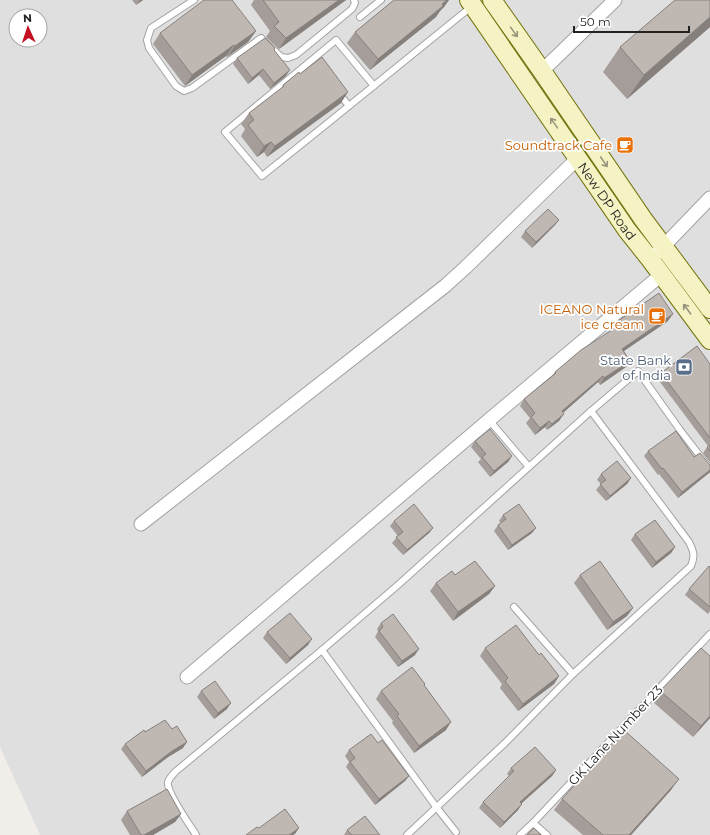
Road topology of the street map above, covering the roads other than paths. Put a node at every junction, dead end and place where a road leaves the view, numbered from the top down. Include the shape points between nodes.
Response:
1 (194, 0) edge
2 (354, 0) edge
3 (381, 0) edge
4 (492, 0) edge
5 (615, 0) edge
6 (471, 3) edge
7 (360, 17) dead end
8 (256, 32) edge
9 (261, 38) junction
10 (312, 59) junction
11 (317, 65) edge
12 (542, 71) junction
13 (374, 86) junction
14 (335, 88) edge
15 (349, 106) junction
16 (578, 158) junction
17 (710, 198) edge
18 (664, 246) junction
19 (650, 259) junction
20 (662, 275) junction
21 (710, 309) edge
22 (710, 340) edge
23 (591, 410) junction
24 (489, 420) junction
25 (529, 467) junction
26 (710, 469) edge
27 (141, 524) dead end
28 (514, 607) dead end
29 (710, 634) edge
30 (322, 650) junction
31 (573, 674) junction
32 (188, 677) dead end
33 (437, 808) junction
34 (533, 823) junction
35 (456, 832) dead end
36 (196, 835) edge
37 (408, 835) edge
38 (520, 835) edge
39 (547, 835) edge

1 - 9 lane via 151,28 147,40 149,48 176,86 184,90 192,88
2 - 9 lane via 352,9 296,55 281,57
3 - 7 lane
4 -> 12 main road, New DP Road
5 - 12 street
6 - 13 lane
16 -> 6 main road, New DP Road
8 - 9 lane
10 - 11 lane
10 - 13 lane via 336,40
10 - 15 lane via 225,132 262,176
12 -> 18 main road, New DP Road via 642,219
13 - 15 lane
14 - 15 lane
16 - 19 main road, New DP Road
16 - 27 street via 445,286
17 - 18 street
18 - 19 street
18 - 21 main road, New DP Road
19 - 20 main road, New DP Road
22 -> 20 main road, New DP Road
20 - 24 street
23 - 25 lane
23 - 26 lane via 638,371
23 - 31 lane via 689,542 694,558 690,566
24 - 25 lane
24 - 32 street
25 - 30 lane
28 - 31 lane
29 - 34 lane, GK Lane Number 23
30 - 33 lane
30 - 36 lane via 171,777 168,783 170,793
31 - 33 lane
33 - 35 lane
33 - 37 lane
34 - 38 lane, GK Lane Number 23
34 - 39 lane

